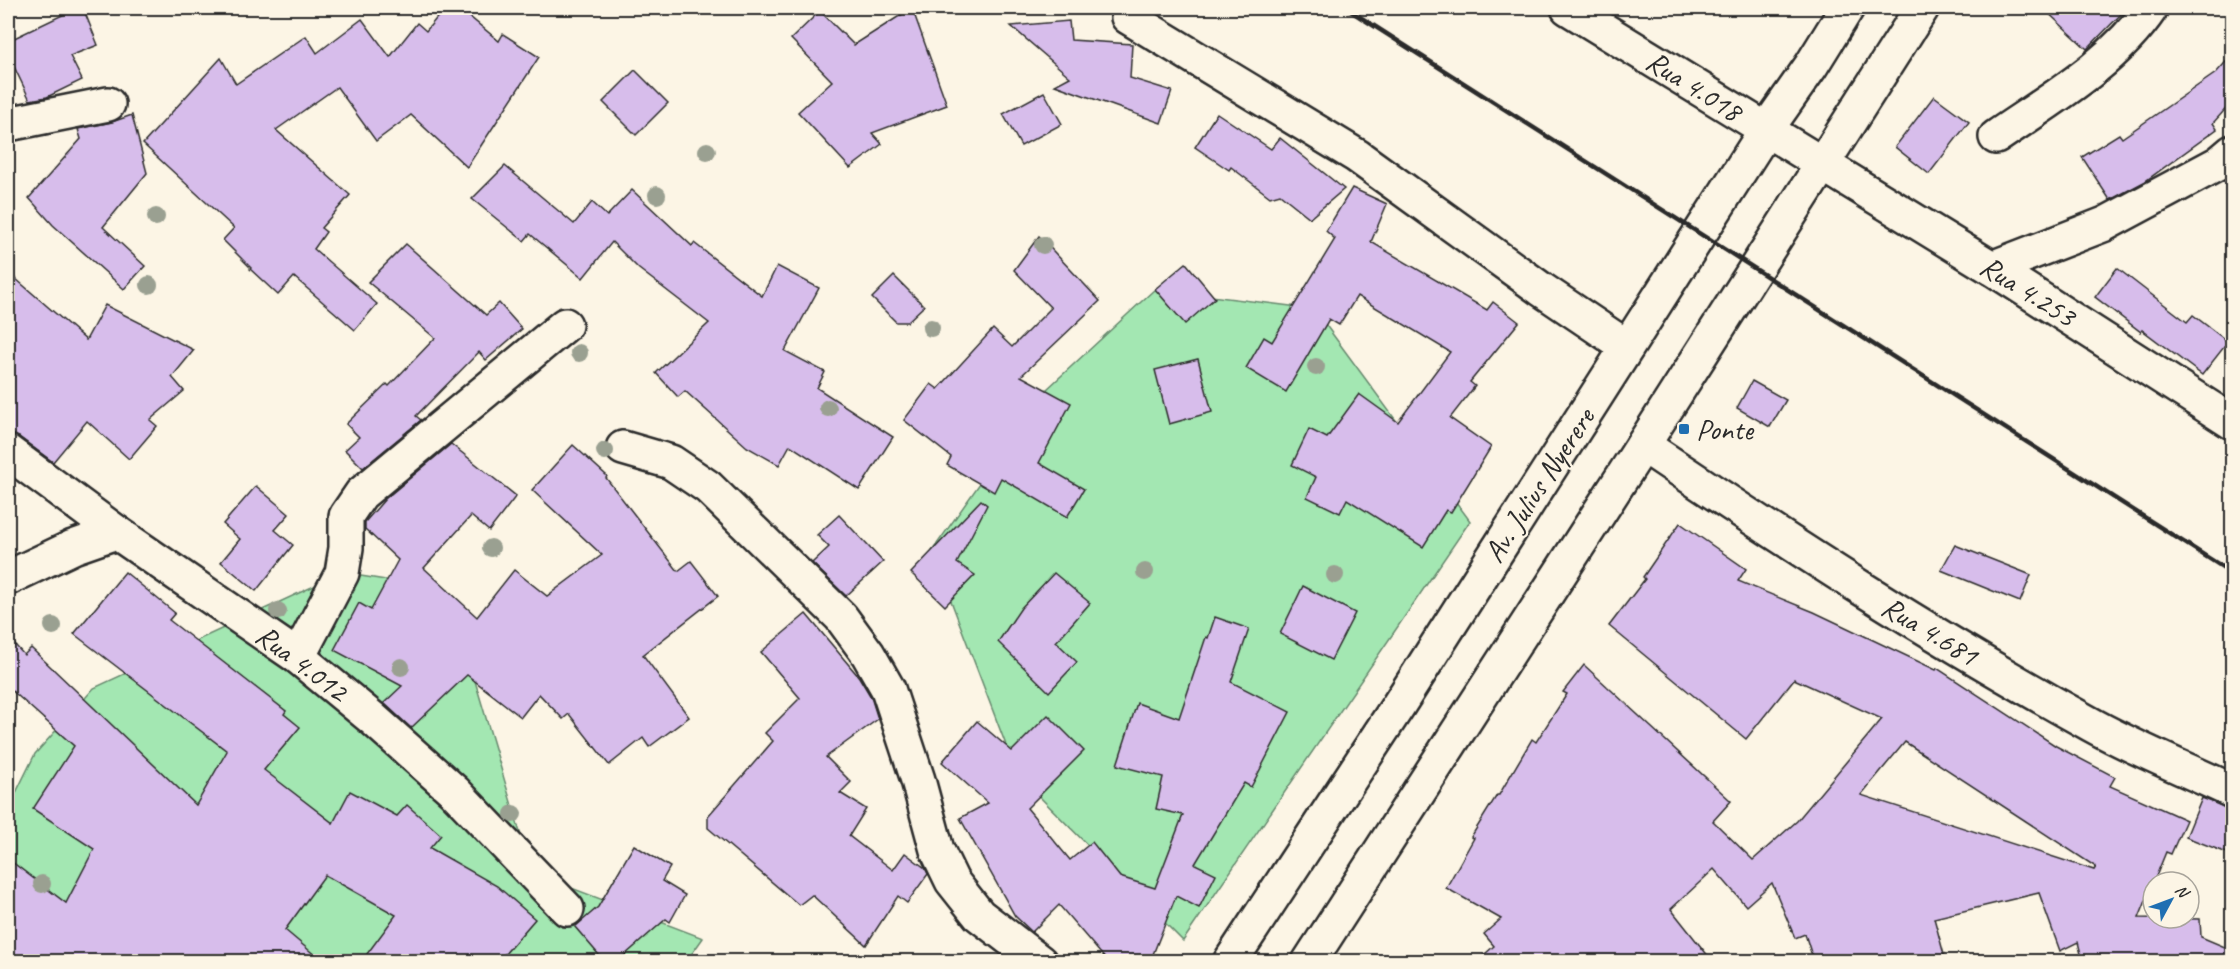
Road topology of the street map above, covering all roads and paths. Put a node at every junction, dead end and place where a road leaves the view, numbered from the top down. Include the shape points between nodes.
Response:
1 (1568, 8) edge
2 (1847, 8) edge
3 (1922, 8) edge
4 (2151, 8) edge
5 (1128, 17) dead end
6 (108, 104) dead end
7 (8, 124) edge
8 (1766, 130) junction
9 (1996, 137) dead end
10 (2232, 152) edge
11 (1821, 164) junction
12 (1992, 268) junction
13 (566, 325) dead end
14 (1627, 347) junction
15 (2232, 422) edge
16 (1642, 445) junction
17 (623, 448) dead end
18 (8, 452) edge
19 (116, 532) junction
20 (8, 578) edge
21 (298, 657) junction
22 (2232, 791) edge
23 (567, 909) dead end
24 (1040, 962) edge
25 (1230, 962) edge
26 (1309, 962) edge

1 - 8 street, Rua 4.018
2 - 8 street, Av. Julius Nyerere
3 - 11 street
4 - 9 street via 2100,64
5 - 14 street via 1358,156
6 - 7 street
8 - 11 street, Rua 4.018
8 - 14 street, Av. Julius Nyerere
10 - 12 street via 2105,224
11 - 12 street, Rua 4.253
11 - 16 street
12 - 15 street, Rua 4.253
13 - 21 street via 361,494 346,516 342,573
14 - 25 street, Av. Julius Nyerere
16 - 22 street, Rua 4.681 via 1811,558 1953,645 2087,723
16 - 26 street
17 - 24 street via 671,462 708,487 841,617 888,689 937,850 952,881 979,915
18 - 19 street, Rua 4.012
19 - 20 street via 73,547
19 - 21 street, Rua 4.012
21 - 23 street, Rua 4.012 via 454,791

